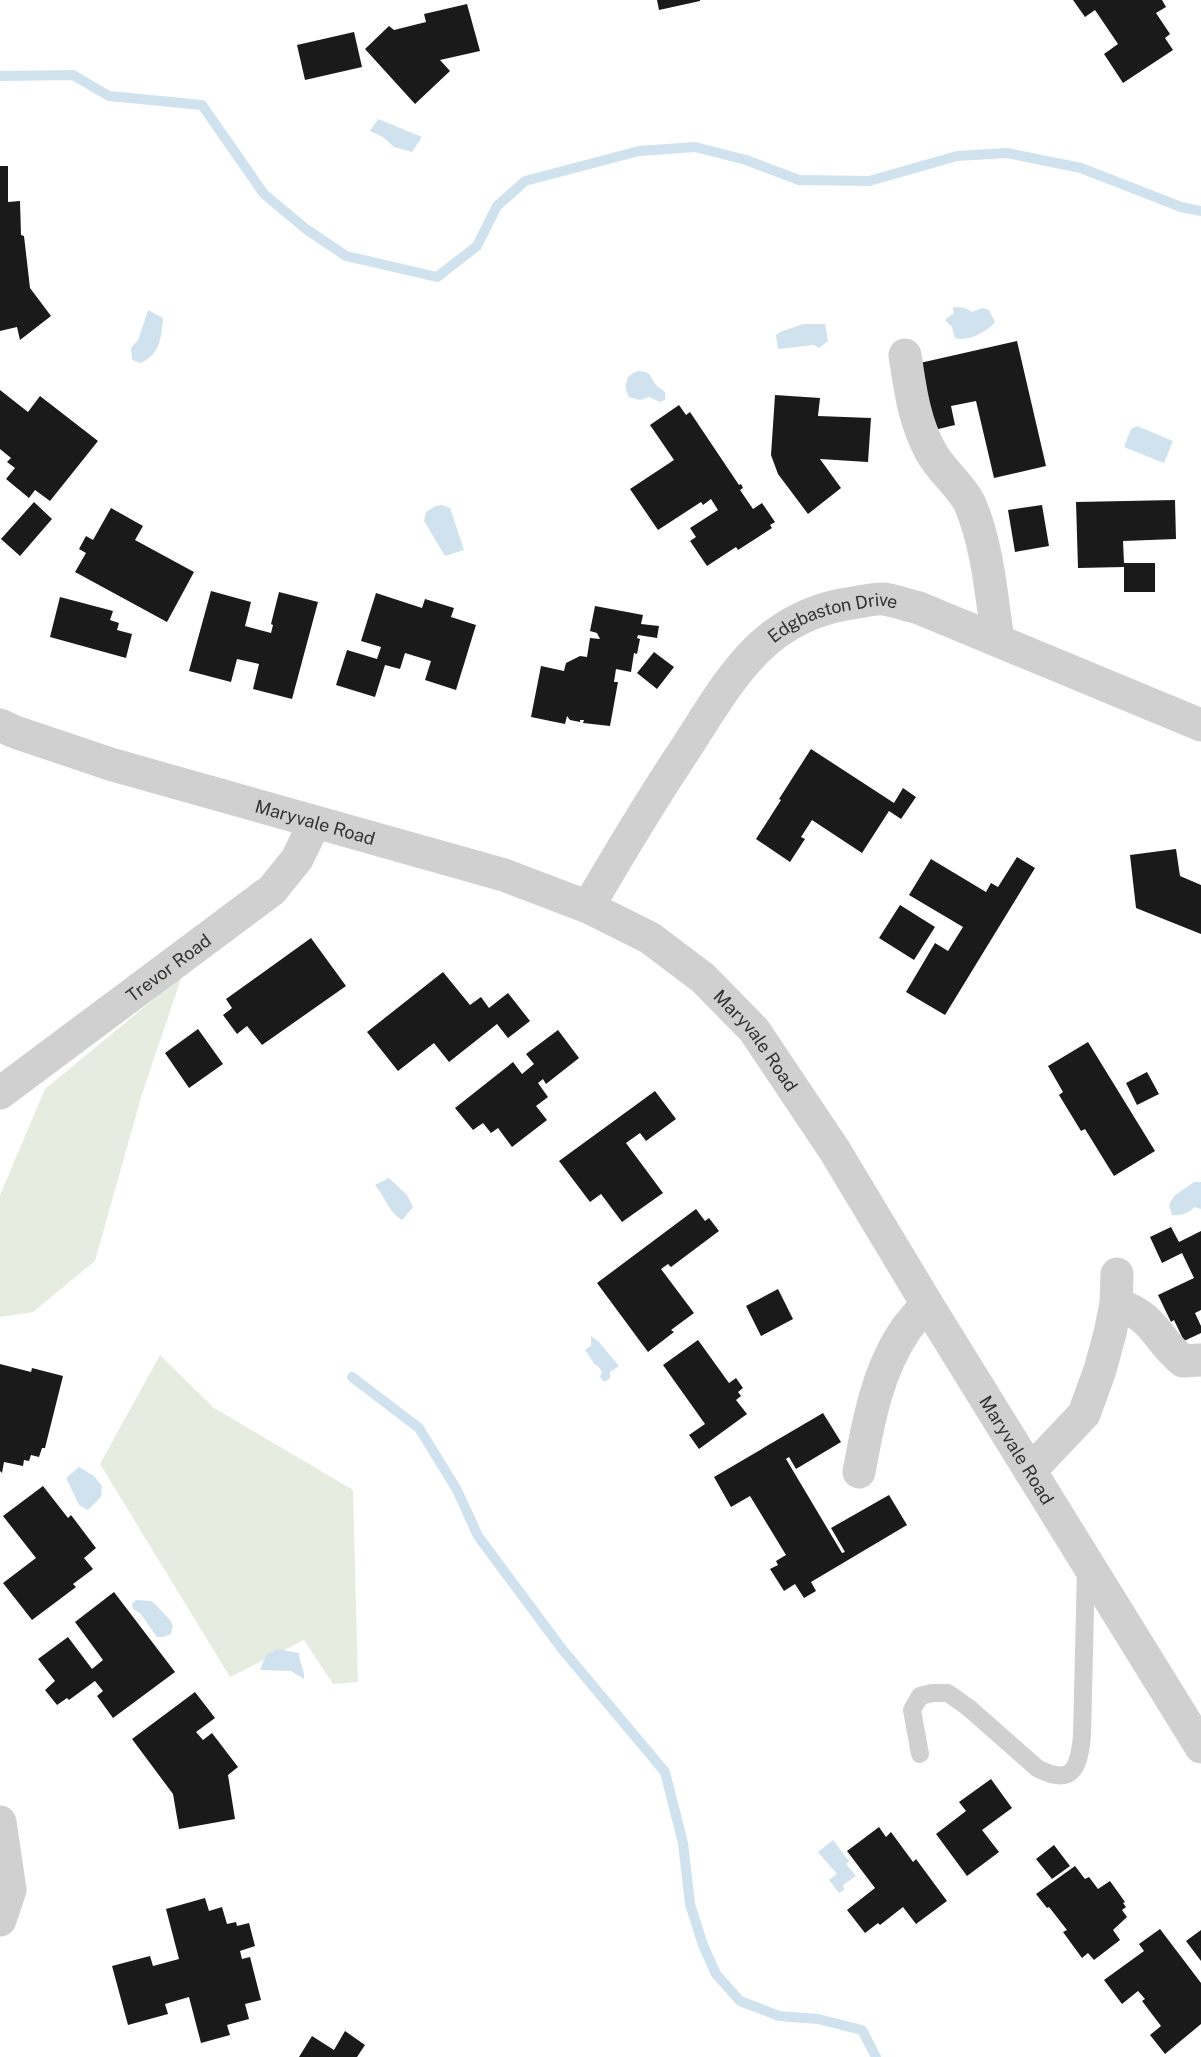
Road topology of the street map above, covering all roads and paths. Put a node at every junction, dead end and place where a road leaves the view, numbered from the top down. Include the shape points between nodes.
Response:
1 (904, 354) dead end
2 (998, 640) junction
3 (0, 725) edge
4 (1201, 725) edge
5 (315, 822) junction
6 (588, 907) junction
7 (0, 1093) edge
8 (927, 1304) junction
9 (1201, 1360) edge
10 (1030, 1471) junction
11 (859, 1472) dead end
12 (1086, 1561) junction
13 (1201, 1747) edge
14 (920, 1754) dead end
15 (0, 1822) edge
16 (0, 1920) edge

1 - 2 street via 921,432 932,454 968,501 977,523
2 - 4 street, Edgbaston Drive
2 - 6 street, Edgbaston Drive via 919,608 882,599 837,605 777,632 736,671
3 - 5 street, Maryvale Road via 110,764
5 - 6 street, Maryvale Road via 504,875
5 - 7 street, Trevor Road via 297,859 272,890
6 - 8 street, Maryvale Road via 650,938 703,978 754,1030 835,1151
8 - 10 street, Maryvale Road
8 - 11 street via 906,1330 882,1376 867,1425
9 - 10 street via 1183,1361 1116,1289 1100,1370 1084,1414
10 - 12 street, Maryvale Road
12 - 13 street, Maryvale Road
12 - 14 lane via 1082,1736 1078,1763 1070,1773 1050,1775 1037,1768 948,1693 920,1696 912,1710
15 - 16 street via 10,1890

